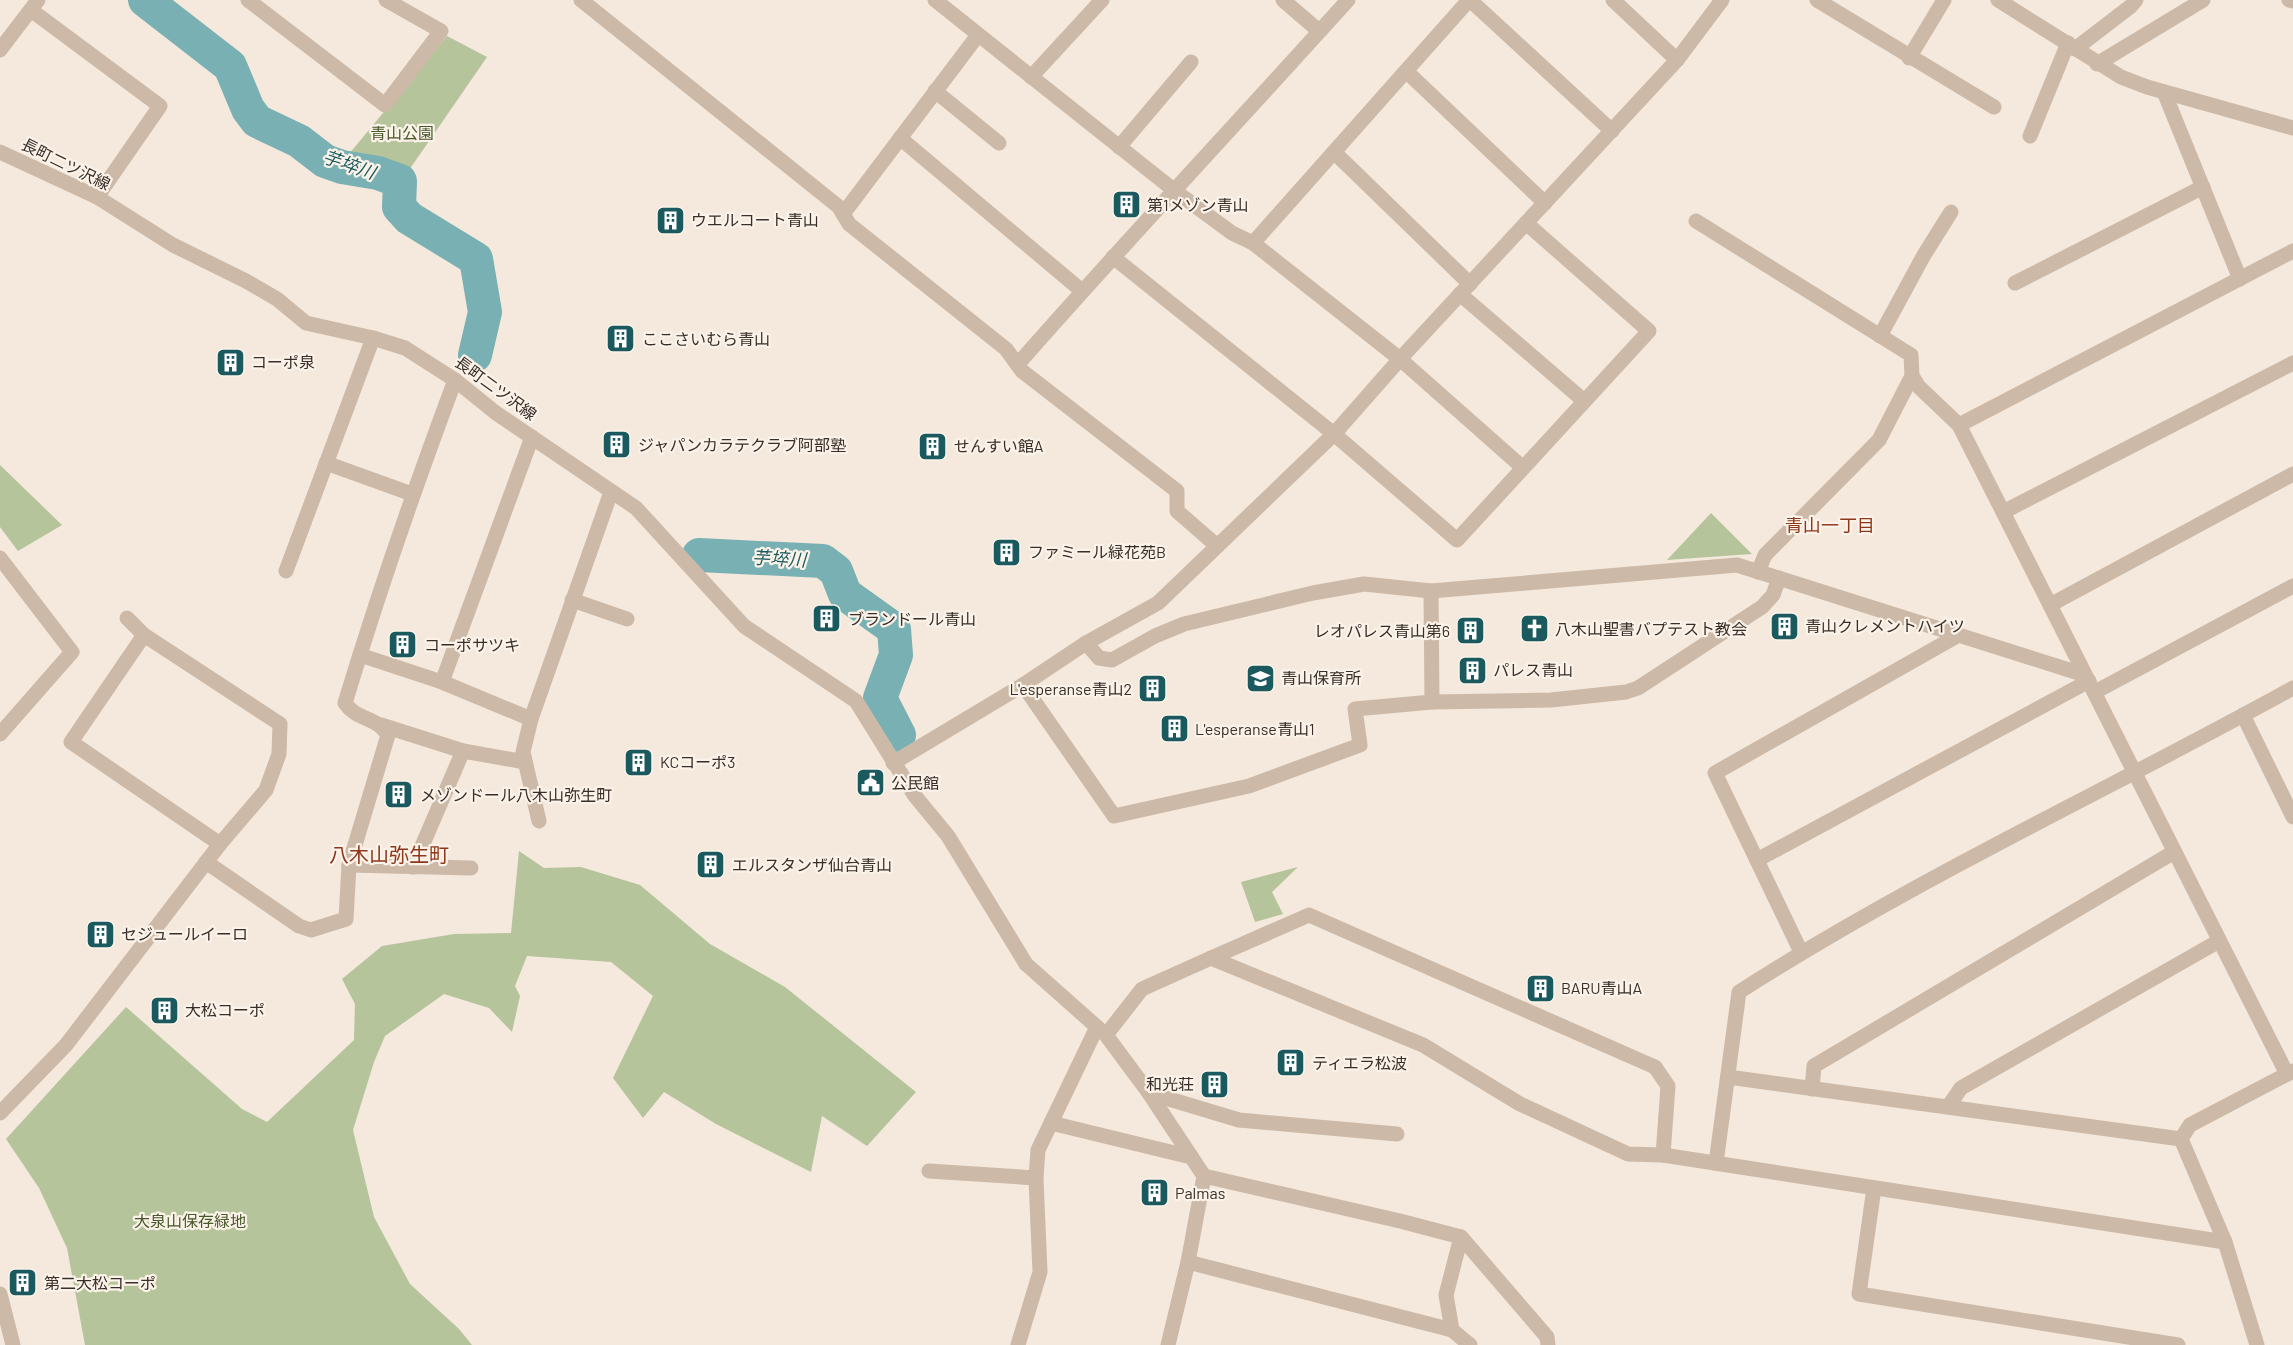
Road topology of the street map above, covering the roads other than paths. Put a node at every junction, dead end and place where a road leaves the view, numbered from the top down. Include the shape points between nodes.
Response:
1 (248, 0) edge
2 (386, 0) edge
3 (581, 0) edge
4 (935, 0) edge
5 (1102, 0) edge
6 (1283, 0) edge
7 (1348, 0) edge
8 (1470, 0) edge
9 (1613, 0) edge
10 (1722, 0) edge
11 (1817, 0) edge
12 (1944, 0) edge
13 (1998, 0) edge
14 (2136, 0) edge
15 (2203, 0) edge
16 (35, 5) edge
17 (1319, 32) junction
18 (978, 35) junction
19 (2071, 46) junction
20 (0, 50) edge
21 (1909, 57) junction
22 (1677, 60) junction
23 (1191, 62) dead end
24 (2097, 64) junction
25 (1406, 71) junction
26 (1031, 77) junction
27 (935, 91) junction
28 (2164, 92) junction
29 (1994, 107) dead end
30 (2293, 128) edge
31 (1611, 131) junction
32 (2030, 136) dead end
33 (900, 138) junction
34 (999, 143) dead end
35 (1119, 147) junction
36 (0, 152) edge
37 (1334, 152) junction
38 (2203, 187) junction
39 (1175, 191) junction
40 (97, 197) junction
41 (1545, 203) junction
42 (1951, 212) dead end
43 (843, 214) junction
44 (1696, 221) dead end
45 (1526, 223) junction
46 (1253, 243) junction
47 (2293, 251) edge
48 (1113, 257) junction
49 (2240, 279) junction
50 (2015, 283) dead end
51 (1465, 289) junction
52 (1082, 291) junction
53 (1880, 336) junction
54 (372, 338) junction
55 (1400, 359) junction
56 (2293, 363) edge
57 (1018, 364) junction
58 (1912, 376) junction
59 (455, 380) junction
60 (1583, 400) junction
61 (1959, 425) junction
62 (1334, 434) junction
63 (532, 437) junction
64 (326, 463) junction
65 (1522, 467) junction
66 (2293, 474) edge
67 (611, 492) junction
68 (412, 494) junction
69 (2003, 512) junction
70 (1216, 545) junction
71 (0, 558) edge
72 (286, 571) dead end
73 (1758, 572) junction
74 (1779, 578) junction
75 (2293, 586) edge
76 (1431, 591) junction
77 (572, 600) junction
78 (2050, 605) junction
79 (127, 618) dead end
80 (627, 619) dead end
81 (144, 635) junction
82 (1957, 636) junction
83 (1086, 643) junction
84 (360, 655) junction
85 (442, 682) junction
86 (2090, 683) junction
87 (1023, 685) junction
88 (2293, 688) edge
89 (1432, 702) junction
90 (2243, 715) junction
91 (531, 719) junction
92 (381, 725) junction
93 (0, 734) edge
94 (463, 751) junction
95 (525, 762) junction
96 (893, 763) junction
97 (2135, 771) junction
98 (2293, 817) edge
99 (539, 821) dead end
100 (220, 843) junction
101 (2174, 852) junction
102 (1757, 860) junction
103 (206, 862) junction
104 (349, 865) junction
105 (413, 867) junction
106 (471, 868) dead end
107 (2219, 941) junction
108 (1801, 952) junction
109 (1211, 958) junction
110 (1102, 1031) junction
111 (2290, 1073) edge
112 (1728, 1077) junction
113 (1812, 1089) junction
114 (1149, 1093) junction
115 (1948, 1107) junction
116 (0, 1113) edge
117 (1052, 1123) junction
118 (1397, 1134) dead end
119 (2181, 1138) junction
120 (1663, 1155) junction
121 (1191, 1157) junction
122 (1716, 1163) junction
123 (929, 1171) dead end
124 (1204, 1176) junction
125 (1036, 1178) junction
126 (1874, 1188) junction
127 (1461, 1237) junction
128 (2225, 1242) junction
129 (1188, 1262) junction
130 (0, 1294) edge
131 (1452, 1330) junction
132 (13, 1345) edge
133 (1018, 1345) edge
134 (1168, 1345) edge
135 (1470, 1345) edge
136 (1548, 1345) edge
137 (2178, 1345) edge
138 (2257, 1345) edge

1 - 2 street via 386,105 441,31
3 - 43 street
4 - 18 street
5 - 26 street
6 - 17 street
7 - 17 street
8 - 25 street
8 - 31 street
9 - 22 street
10 - 22 street
11 - 21 street
12 - 21 street
13 - 19 street
14 - 19 street
15 - 24 street
16 - 20 street
16 - 40 street via 160,106
17 - 39 street
18 - 26 street
18 - 27 street
19 - 24 street
19 - 32 street
21 - 29 street
22 - 31 street
23 - 35 street
24 - 28 street
25 - 37 street
25 - 41 street
26 - 35 street
27 - 33 street
27 - 34 street
28 - 30 street
28 - 38 street
31 - 41 street
33 - 43 street
33 - 52 street
35 - 39 street
36 - 40 street, 長町二ツ沢線
37 - 46 street
37 - 51 street
38 - 49 street
38 - 50 street
39 - 46 street via 1232,233
39 - 48 street
40 - 54 street, 長町二ツ沢線 via 173,245 246,281 306,323
41 - 45 street
42 - 53 street
43 - 57 street via 849,224 1006,349
44 - 53 street
45 - 51 street
45 - 60 street via 1649,331
46 - 55 street
47 - 49 street
48 - 52 street
48 - 62 street
49 - 61 street
51 - 55 street
51 - 60 street
52 - 57 street
53 - 58 street via 1911,355
54 - 59 street, 長町二ツ沢線 via 405,348
54 - 64 street
55 - 62 street
55 - 65 street
56 - 69 street
57 - 70 street via 1177,491 1177,511
58 - 61 street via 1918,387
58 - 73 street via 1879,440 1765,555
59 - 63 street, 長町二ツ沢線
59 - 68 street
60 - 65 street
61 - 69 street
62 - 65 street via 1457,540
62 - 70 street
63 - 67 street, 長町二ツ沢線
63 - 85 street
64 - 68 street
64 - 72 street
66 - 78 street
67 - 77 street
67 - 96 street, 長町二ツ沢線 via 636,508 744,626 856,701
68 - 84 street
69 - 78 street
70 - 83 street via 1158,603
71 - 93 street via 72,652
73 - 74 street
73 - 76 street via 1737,565
74 - 82 street
74 - 89 street via 1773,595 1762,607 1638,688 1551,700
75 - 86 street
76 - 83 street via 1364,584 1313,593 1185,624 1112,660 1099,658
76 - 89 street
77 - 80 street
77 - 91 street
78 - 86 street
79 - 81 street
81 - 100 street via 280,724 279,754 266,790
81 - 100 street via 71,742
82 - 86 street
82 - 102 street via 1715,773
83 - 87 street
84 - 85 street
84 - 92 street via 345,703 352,713
85 - 91 street
86 - 97 street
86 - 102 street
87 - 89 street via 1114,816 1248,786 1360,746 1355,709
87 - 96 street
88 - 90 street
90 - 97 street
90 - 98 street
91 - 95 street via 523,752
92 - 94 street
92 - 104 street via 388,735
94 - 95 street
94 - 105 street
95 - 99 street
96 - 110 street, 長町二ツ沢線 via 948,836 1026,964
97 - 101 street
97 - 108 street
100 - 103 street
101 - 107 street
101 - 113 street via 1814,1066
102 - 108 street
103 - 104 street via 299,926 311,930 346,919
103 - 116 street via 66,1045
104 - 105 street
105 - 106 street
107 - 111 street
107 - 115 street via 1961,1088
108 - 112 street via 1739,992
109 - 110 street via 1142,988
109 - 120 street via 1423,1045 1520,1104 1628,1154
109 - 120 street via 1309,915 1655,1067 1668,1086
110 - 114 street, 長町二ツ沢線
110 - 117 street
111 - 119 street via 2190,1125
112 - 113 street
112 - 122 street
113 - 115 street
114 - 118 street via 1239,1120
114 - 121 street, 長町二ツ沢線
115 - 119 street
117 - 121 street
117 - 125 street via 1038,1150
119 - 128 street
120 - 122 street
121 - 124 street, 長町二ツ沢線
122 - 126 street
123 - 125 street
124 - 127 street
124 - 129 street
125 - 133 street via 1040,1272
126 - 128 street
126 - 137 street via 1859,1294
127 - 131 street via 1446,1295
127 - 136 street via 1546,1337
128 - 138 street
129 - 131 street
129 - 134 street
130 - 132 street
131 - 135 street

